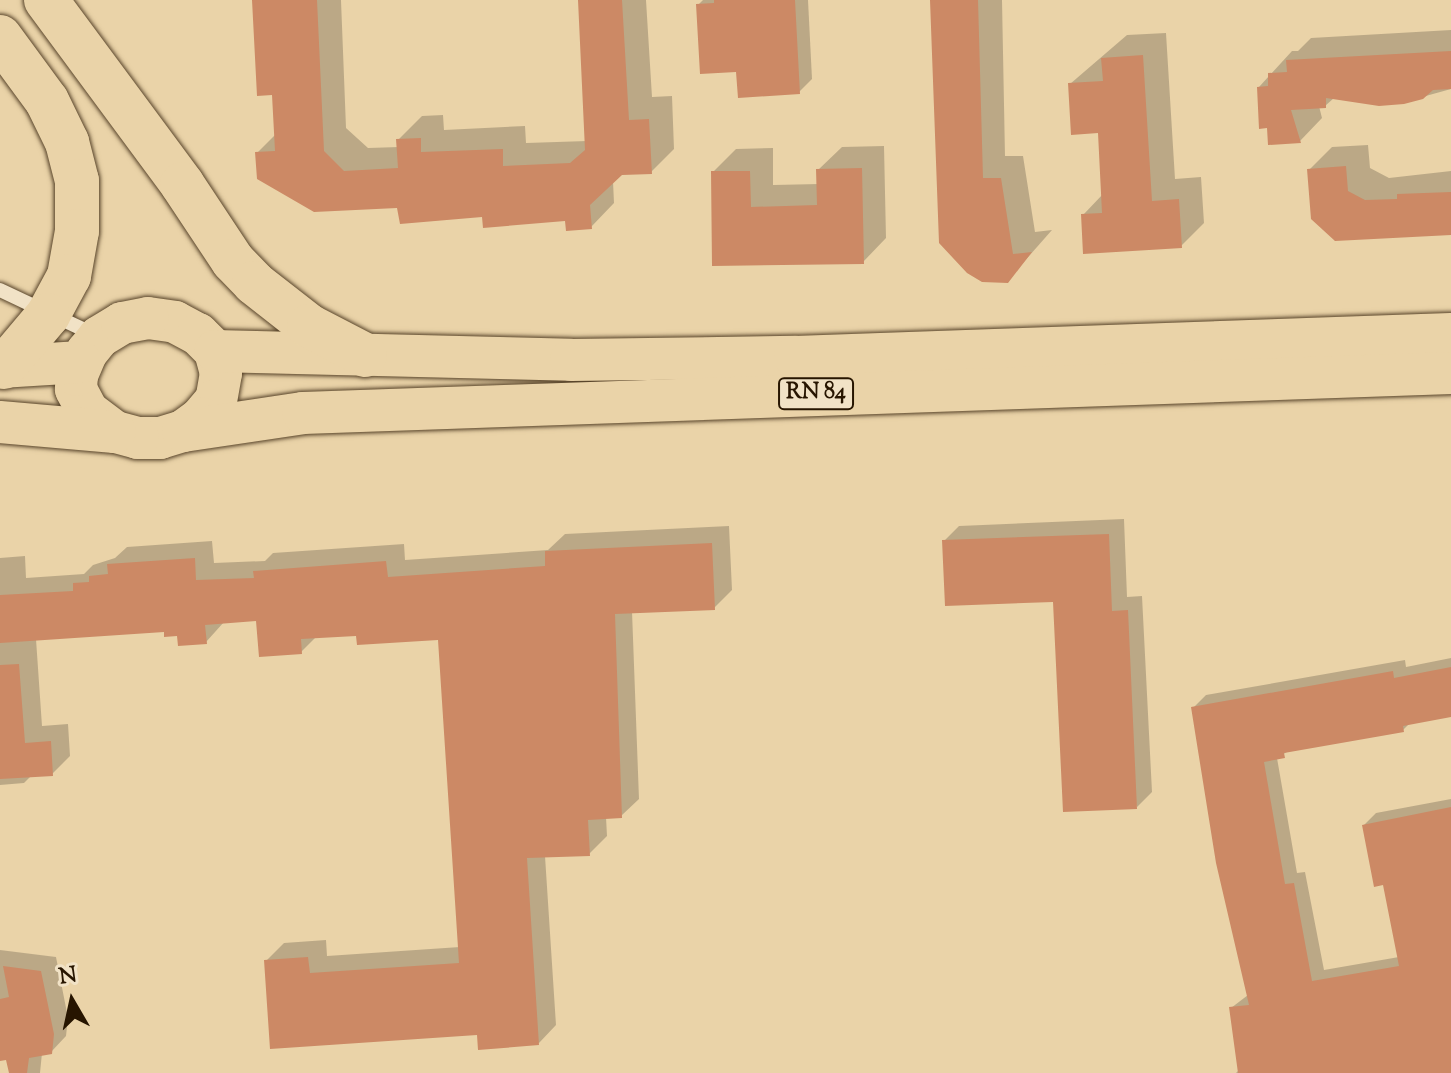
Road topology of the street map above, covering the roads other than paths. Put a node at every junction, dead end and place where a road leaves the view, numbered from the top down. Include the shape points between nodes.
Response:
1 (46, 0) edge
2 (0, 37) edge
3 (0, 290) edge
4 (48, 315) junction
5 (1451, 334) edge
6 (90, 349) junction
7 (215, 351) junction
8 (365, 355) junction
9 (1232, 360) junction
10 (2, 367) edge
11 (874, 373) junction
12 (1451, 373) edge
13 (0, 422) edge
14 (183, 431) junction
15 (115, 432) junction

1 - 8 highway via 233,261 309,326
2 - 4 highway via 47,101 67,142 77,181 77,231 69,276
3 - 4 lane
4 - 6 lane
4 - 10 highway
5 - 9 main road, RN 84
6 - 7 main road via 122,323 148,318 175,322
6 - 10 main road
6 - 15 main road via 76,389 80,403
7 - 8 main road, RN 84
7 - 14 main road via 221,373 216,400
8 - 11 main road, RN 84
9 - 11 main road, RN 84
9 - 12 main road, RN 84
11 - 14 main road, RN 84 via 303,413
13 - 15 main road
14 - 15 main road via 160,438

